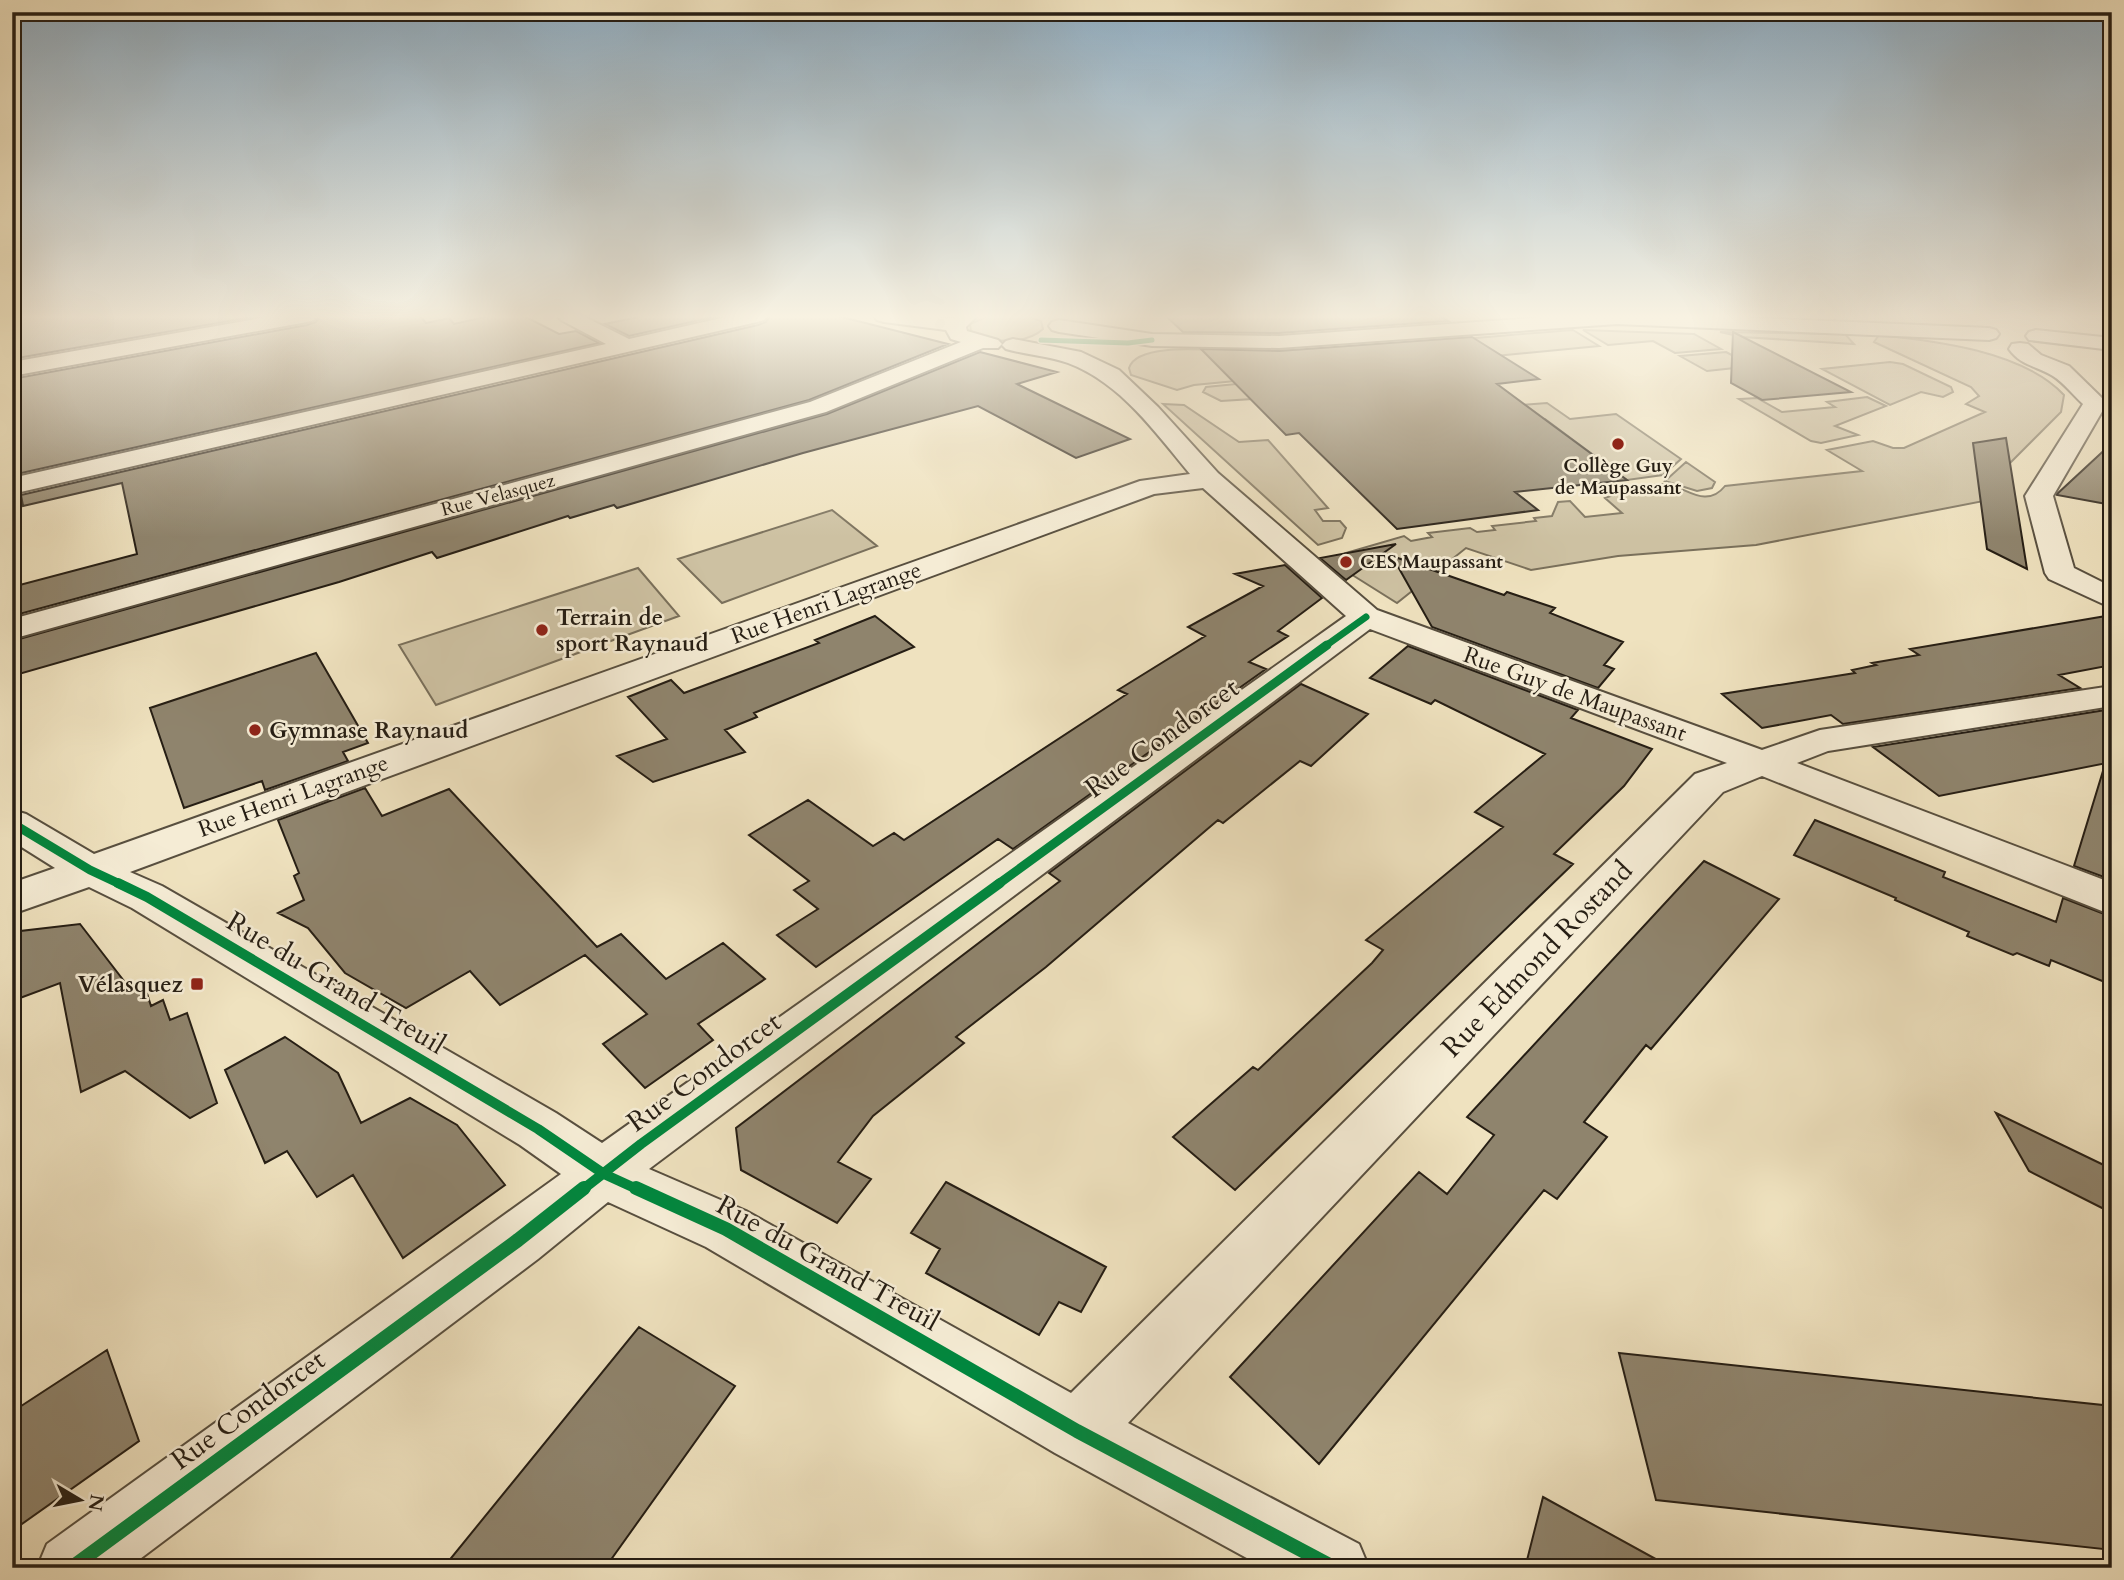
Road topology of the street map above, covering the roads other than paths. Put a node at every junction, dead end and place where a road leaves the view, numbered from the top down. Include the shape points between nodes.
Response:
1 (431, 390) edge
2 (861, 390) edge
3 (1134, 390) edge
4 (2079, 390) edge
5 (1209, 479) junction
6 (12, 486) edge
7 (2112, 599) edge
8 (1366, 617) junction
9 (12, 629) edge
10 (2112, 696) edge
11 (1760, 762) junction
12 (12, 823) edge
13 (90, 870) junction
14 (12, 899) edge
15 (2112, 900) edge
16 (604, 1174) junction
17 (1077, 1431) junction
18 (72, 1568) edge
19 (1335, 1568) edge

1 - 6 street
2 - 9 street, Rue Velasquez via 818,407
3 - 5 street, Rue Guy de Maupassant
4 - 7 street via 2095,403 2039,496 2060,573
5 - 8 street, Rue Guy de Maupassant
5 - 13 street, Rue Henri Lagrange via 1149,487
8 - 11 street, Rue Guy de Maupassant
8 - 16 street, Rue Condorcet
10 - 11 street, Rue Edmond Rostand via 1820,741
11 - 15 street, Rue Guy de Maupassant
11 - 17 street, Rue Edmond Rostand via 1709,783
12 - 13 street, Rue du Grand Treuil
13 - 14 street, Rue Henri Lagrange
13 - 16 street, Rue du Grand Treuil via 148,897 538,1129
16 - 17 street, Rue du Grand Treuil via 726,1229
16 - 18 street, Rue Condorcet
17 - 19 street, Rue du Grand Treuil

